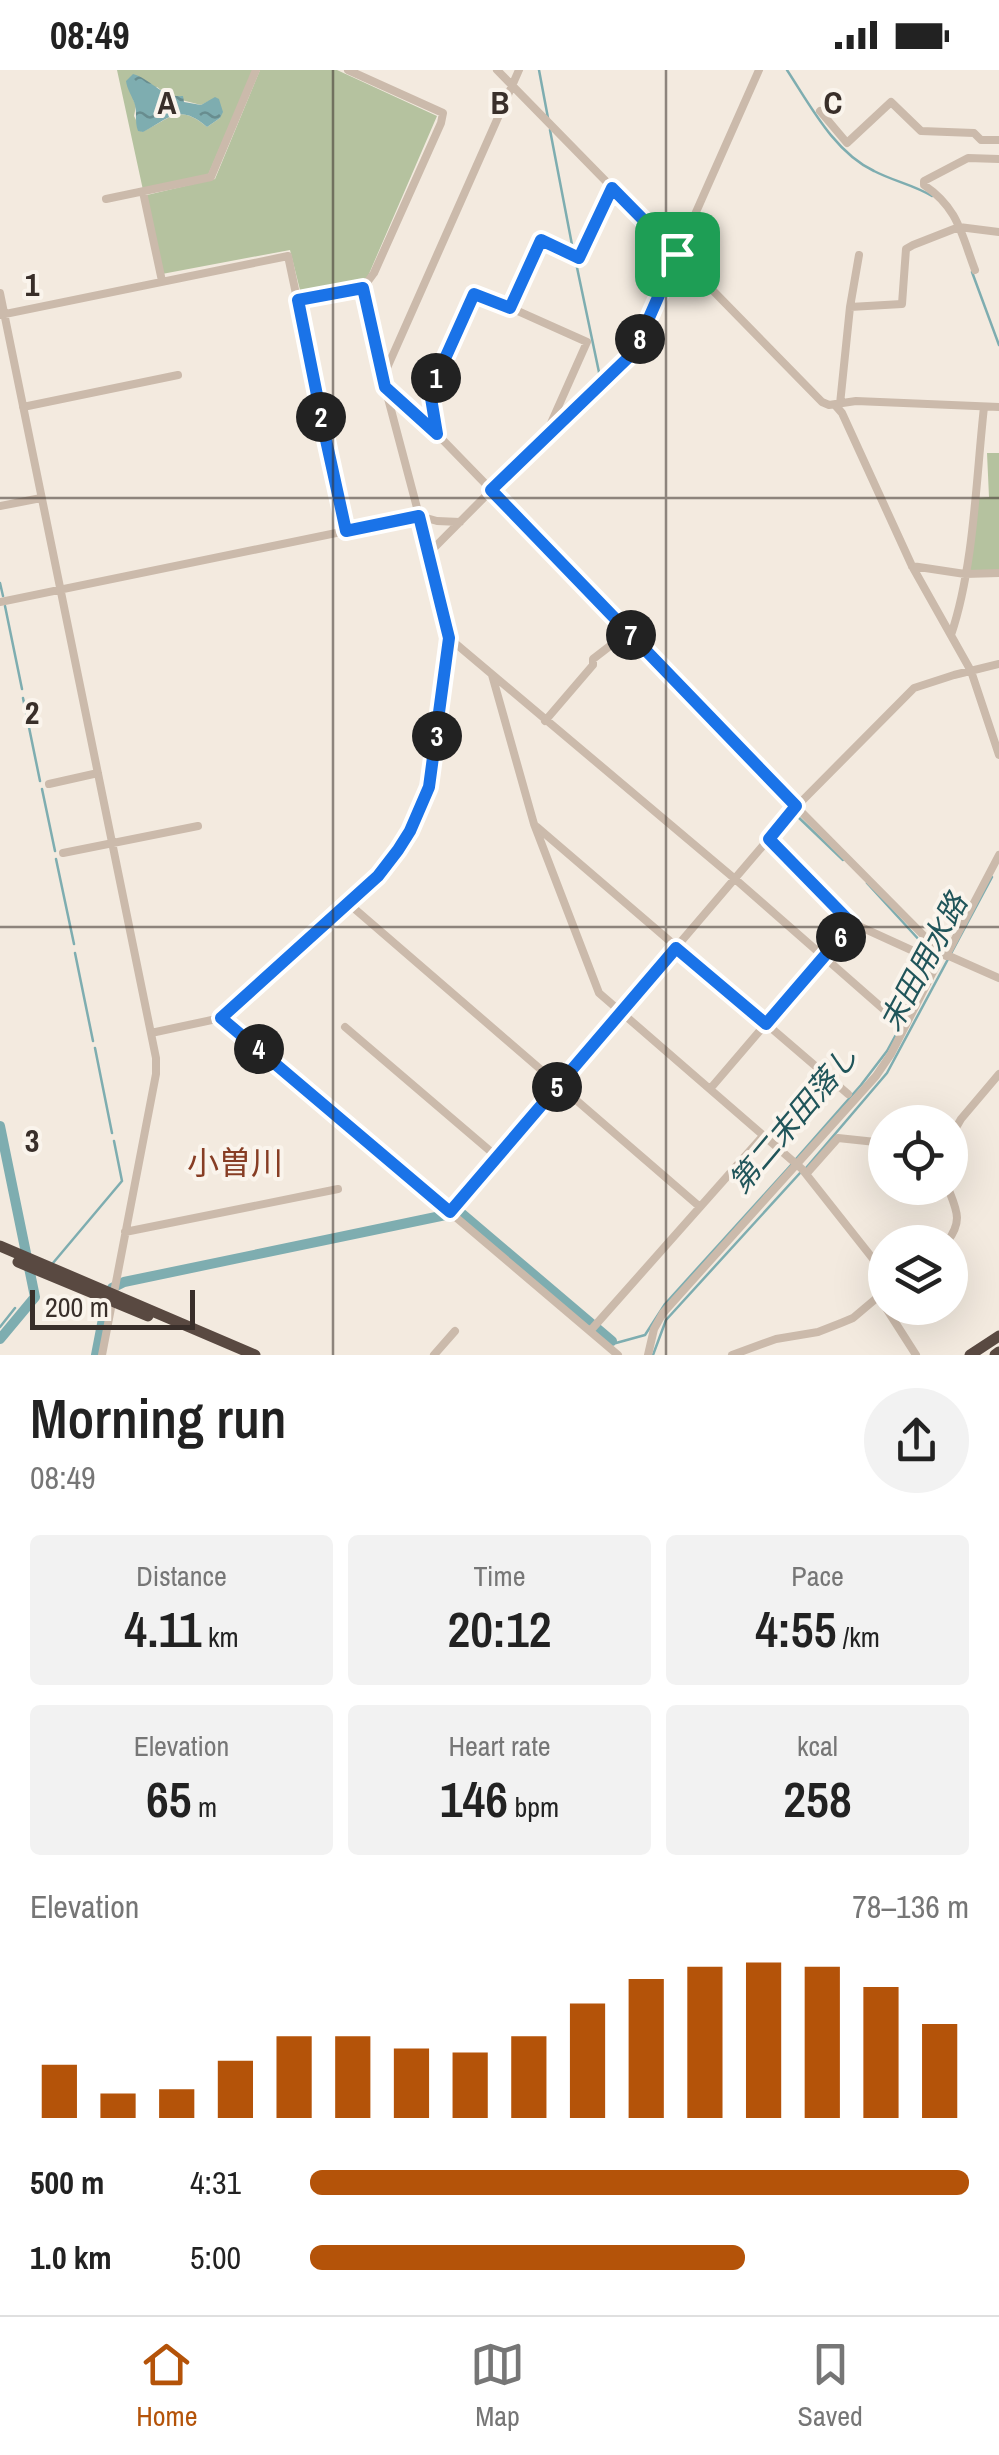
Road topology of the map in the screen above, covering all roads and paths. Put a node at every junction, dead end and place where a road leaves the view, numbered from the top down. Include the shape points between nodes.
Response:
1 (256, 70) edge
2 (348, 70) edge
3 (497, 70) edge
4 (519, 70) edge
5 (758, 70) edge
6 (512, 85) junction
7 (820, 111) dead end
8 (999, 140) edge
9 (999, 159) edge
10 (612, 188) junction
11 (143, 192) junction
12 (106, 199) dead end
13 (959, 227) junction
14 (999, 232) edge
15 (677, 254) junction
16 (859, 255) dead end
17 (975, 270) dead end
18 (162, 281) junction
19 (363, 288) junction
20 (0, 294) edge
21 (298, 300) junction
22 (850, 306) junction
23 (510, 308) junction
24 (2, 315) edge
25 (178, 375) dead end
26 (384, 382) junction
27 (838, 404) junction
28 (23, 407) junction
29 (984, 407) junction
30 (999, 407) edge
31 (551, 430) junction
32 (437, 434) junction
33 (491, 490) junction
34 (41, 498) junction
35 (0, 506) edge
36 (419, 516) junction
37 (460, 522) junction
38 (346, 531) junction
39 (430, 553) junction
40 (912, 566) junction
41 (999, 573) edge
42 (966, 574) junction
43 (60, 590) junction
44 (0, 602) edge
45 (628, 632) junction
46 (951, 636) junction
47 (449, 638) junction
48 (999, 664) edge
49 (971, 671) junction
50 (492, 675) junction
51 (545, 722) junction
52 (999, 754) edge
53 (98, 774) junction
54 (49, 784) dead end
55 (796, 806) junction
56 (534, 824) junction
57 (198, 826) dead end
58 (769, 839) junction
59 (112, 844) junction
60 (64, 853) dead end
61 (999, 855) edge
62 (734, 880) junction
63 (349, 904) junction
64 (852, 924) junction
65 (676, 948) junction
66 (938, 956) junction
67 (823, 958) junction
68 (999, 978) edge
69 (621, 1012) junction
70 (221, 1018) junction
71 (766, 1024) junction
72 (345, 1027) dead end
73 (151, 1033) junction
74 (999, 1074) edge
75 (559, 1085) junction
76 (710, 1089) junction
77 (848, 1094) dead end
78 (968, 1111) edge
79 (764, 1136) junction
80 (868, 1141) edge
81 (496, 1156) junction
82 (796, 1164) junction
83 (806, 1173) junction
84 (338, 1189) dead end
85 (700, 1208) junction
86 (450, 1212) junction
87 (126, 1232) junction
88 (0, 1246) edge
89 (868, 1252) edge
90 (0, 1254) edge
91 (113, 1298) junction
92 (868, 1306) edge
93 (897, 1325) edge
94 (590, 1330) junction
95 (454, 1332) dead end
96 (999, 1336) edge
97 (102, 1355) edge
98 (237, 1355) edge
99 (256, 1355) edge
100 (434, 1355) edge
101 (618, 1355) edge
102 (648, 1355) edge
103 (732, 1355) edge
104 (916, 1355) edge
105 (970, 1355) edge

1 - 11 street via 211,177
2 - 19 street via 443,113
3 - 6 street
4 - 6 street
5 - 15 street
6 - 10 street
6 - 26 street
7 - 8 street via 847,143 891,102 921,132
9 - 13 street via 968,158 924,181 948,204
10 - 15 street
10 - 23 street via 579,258 541,240
11 - 12 street
11 - 18 street
13 - 14 street
13 - 17 street
13 - 22 street via 906,248 902,304
15 - 27 street via 822,402
15 - 31 street via 634,352
16 - 22 street
18 - 21 street via 288,256
18 - 24 street
19 - 21 street
19 - 26 street
20 - 24 street
21 - 38 street
22 - 27 street
23 - 31 street via 587,342
23 - 32 street via 474,294 430,392
24 - 28 street
25 - 28 street
26 - 32 street
26 - 36 street
27 - 29 street
27 - 40 street
28 - 34 street
29 - 30 street
29 - 42 street
31 - 33 street
32 - 33 street
33 - 37 street
33 - 45 street
34 - 35 street
34 - 43 street
36 - 37 street
36 - 38 street
36 - 39 street
37 - 39 street
38 - 43 street
39 - 47 street
40 - 42 street
40 - 46 street
41 - 42 street
42 - 46 street
43 - 44 street
43 - 53 street
45 - 51 street via 594,659
45 - 55 street
46 - 49 street
47 - 50 street
47 - 63 street via 429,787 398,850
48 - 49 street
49 - 52 street
49 - 55 street via 914,688
50 - 51 street
50 - 56 street
51 - 62 street
53 - 54 street
53 - 59 street
55 - 58 street
55 - 66 street
56 - 65 street
56 - 69 street via 600,993
57 - 59 street
58 - 62 street
58 - 64 street
59 - 60 street
59 - 73 street
61 - 66 street
62 - 65 street
62 - 67 street
63 - 70 street
63 - 75 street
64 - 66 street
64 - 67 street
65 - 69 street
65 - 71 street
66 - 67 street via 897,1021
66 - 68 street
66 - 82 street via 876,1076
67 - 71 street
69 - 75 street
69 - 76 street
70 - 73 street
70 - 86 street
71 - 76 street
71 - 77 street
72 - 81 street
73 - 87 street via 156,1074
74 - 78 street
75 - 81 street
75 - 85 street
76 - 79 street
79 - 82 street
79 - 85 street
80 - 83 street via 838,1138
81 - 86 street
82 - 83 street
82 - 102 street via 663,1313
83 - 89 street
84 - 87 street
85 - 94 street
86 - 94 street
87 - 91 street
88 - 91 highway
90 - 91 highway
91 - 97 street
91 - 98 highway
91 - 99 highway
92 - 103 street via 818,1332
93 - 104 street
94 - 101 street
95 - 100 street
96 - 105 highway

